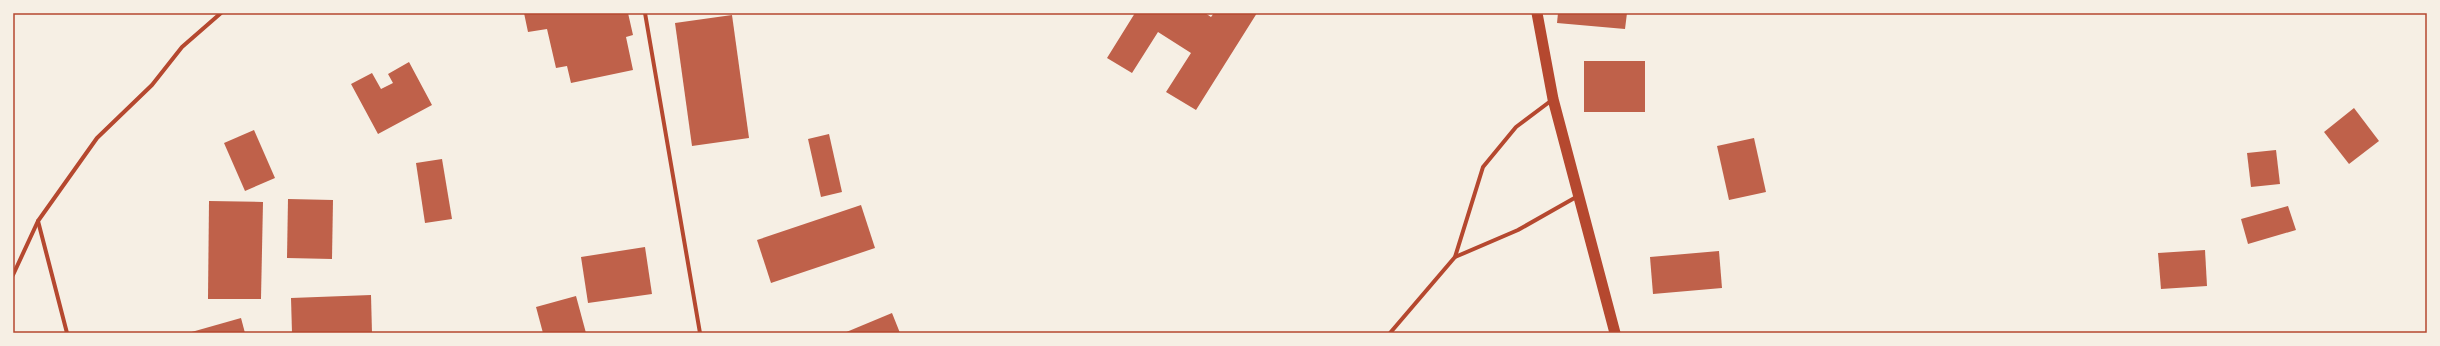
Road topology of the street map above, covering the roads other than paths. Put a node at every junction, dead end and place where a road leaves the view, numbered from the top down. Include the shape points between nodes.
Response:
1 (221, 13) edge
2 (645, 13) edge
3 (1537, 13) edge
4 (1553, 99) junction
5 (1578, 196) junction
6 (38, 221) junction
7 (1455, 257) junction
8 (13, 275) edge
9 (67, 333) edge
10 (700, 333) edge
11 (1390, 333) edge
12 (1615, 333) edge

1 - 6 street via 182,47 152,85 97,138
2 - 10 street
3 - 4 highway
4 - 5 highway
4 - 7 street via 1516,127 1483,167
5 - 7 street via 1518,230
5 - 12 highway
6 - 8 street
6 - 9 street
7 - 11 street

